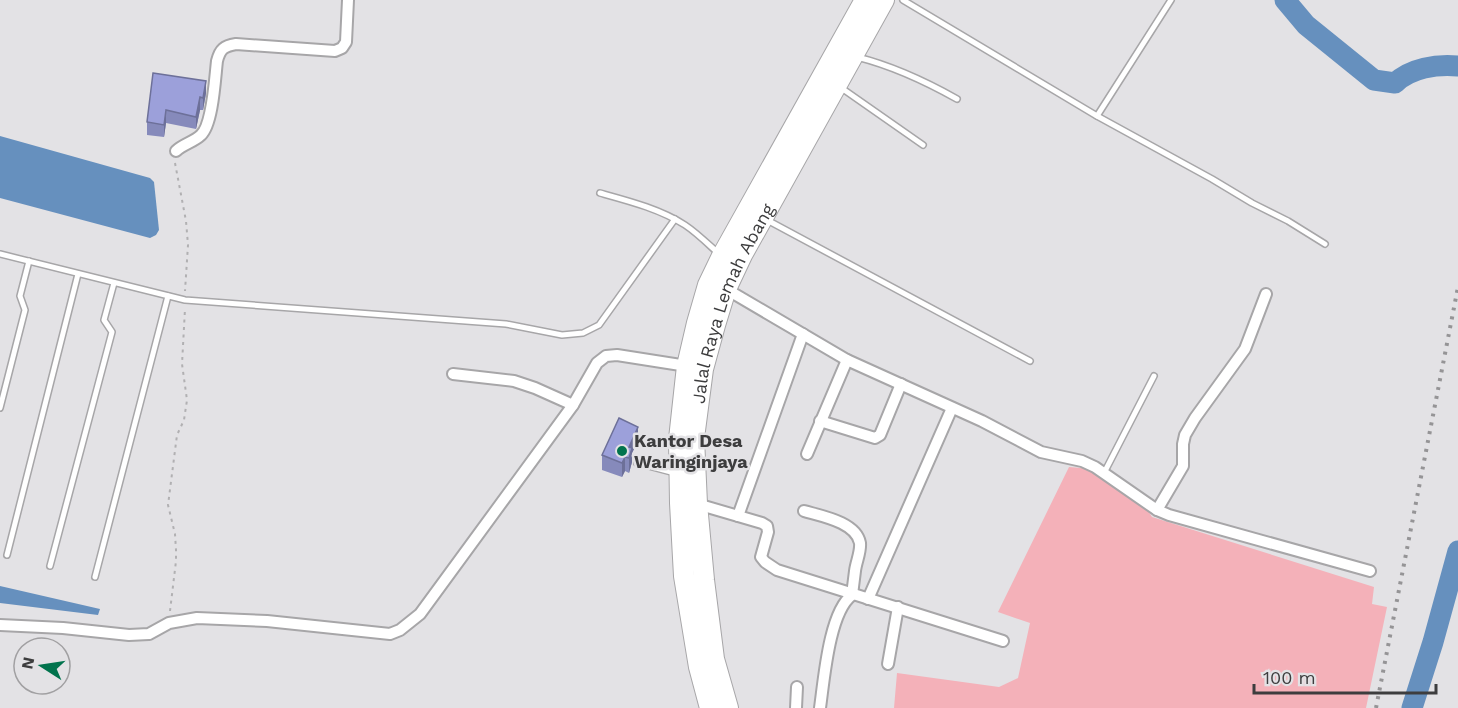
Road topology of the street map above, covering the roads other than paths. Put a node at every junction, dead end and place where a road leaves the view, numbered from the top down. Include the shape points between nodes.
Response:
1 (348, 0) edge
2 (865, 0) edge
3 (884, 0) edge
4 (903, 0) edge
5 (1171, 0) edge
6 (853, 56) junction
7 (836, 85) junction
8 (957, 99) dead end
9 (1097, 116) junction
10 (923, 145) dead end
11 (176, 151) road end
12 (600, 193) dead end
13 (762, 217) junction
14 (675, 219) junction
15 (1325, 244) dead end
16 (0, 254) edge
17 (722, 256) junction
18 (29, 261) junction
19 (78, 274) junction
20 (114, 283) junction
21 (726, 289) junction
22 (1266, 294) dead end
23 (168, 296) junction
24 (803, 334) junction
25 (847, 360) junction
26 (1030, 361) dead end
27 (687, 366) junction
28 (453, 374) dead end
29 (1154, 376) dead end
30 (901, 384) junction
31 (573, 405) junction
32 (0, 408) edge
33 (952, 408) junction
34 (820, 420) junction
35 (807, 454) dead end
36 (637, 463) dead end
37 (1104, 473) junction
38 (680, 474) junction
39 (697, 504) junction
40 (1157, 510) junction
41 (804, 511) dead end
42 (738, 516) junction
43 (7, 555) dead end
44 (50, 566) dead end
45 (1371, 571) dead end
46 (95, 577) dead end
47 (852, 595) junction
48 (868, 598) junction
49 (898, 608) junction
50 (0, 625) edge
51 (1003, 641) dead end
52 (888, 664) dead end
53 (797, 687) dead end
54 (710, 708) edge
55 (728, 708) edge
56 (796, 708) edge
57 (820, 708) edge

1 - 11 street via 346,42 335,51 236,44 223,48 217,61 207,126 201,135
2 - 17 highway, Jalal Raya Lemah Abang
3 - 6 highway, Jalal Raya Lemah Abang
4 - 9 lane
5 - 9 lane
6 - 7 highway, Jalal Raya Lemah Abang
6 - 8 lane via 896,69
7 - 10 lane
7 - 13 highway, Jalal Raya Lemah Abang
9 - 15 lane
12 - 14 lane
13 - 21 highway, Jalal Raya Lemah Abang
13 - 26 lane
14 - 17 lane
14 - 23 lane via 599,325 583,333 562,335 506,324
16 - 18 lane
17 - 27 highway, Jalal Raya Lemah Abang via 708,285
18 - 19 lane
18 - 32 lane via 20,296 25,310
19 - 20 lane
19 - 43 lane
20 - 23 lane
20 - 44 lane via 104,320 112,332
21 - 24 street
21 - 39 highway, Jalal Raya Lemah Abang via 703,369 694,438
22 - 40 street via 1245,349 1185,435 1183,466
23 - 46 lane
24 - 25 street
24 - 42 street
25 - 30 street
25 - 34 street
27 - 31 street via 606,356 597,363
27 - 38 highway, Jalal Raya Lemah Abang
28 - 31 street via 514,381
29 - 37 lane
30 - 33 street
30 - 34 street via 880,435 875,438
31 - 50 street via 420,614 390,634 197,618 169,623 149,634 129,635
33 - 37 street via 1041,452 1082,460
33 - 48 street
34 - 35 street
36 - 38 lane
37 - 40 street
38 - 54 highway, Jalal Raya Lemah Abang via 684,576
39 - 42 street
39 - 55 highway, Jalal Raya Lemah Abang via 714,659
40 - 45 street
41 - 47 street via 851,528 859,539
42 - 47 street via 767,526 761,557 765,562 777,570
47 - 48 street
47 - 57 street via 836,621
48 - 49 street
49 - 51 street
49 - 52 street
53 - 56 street

